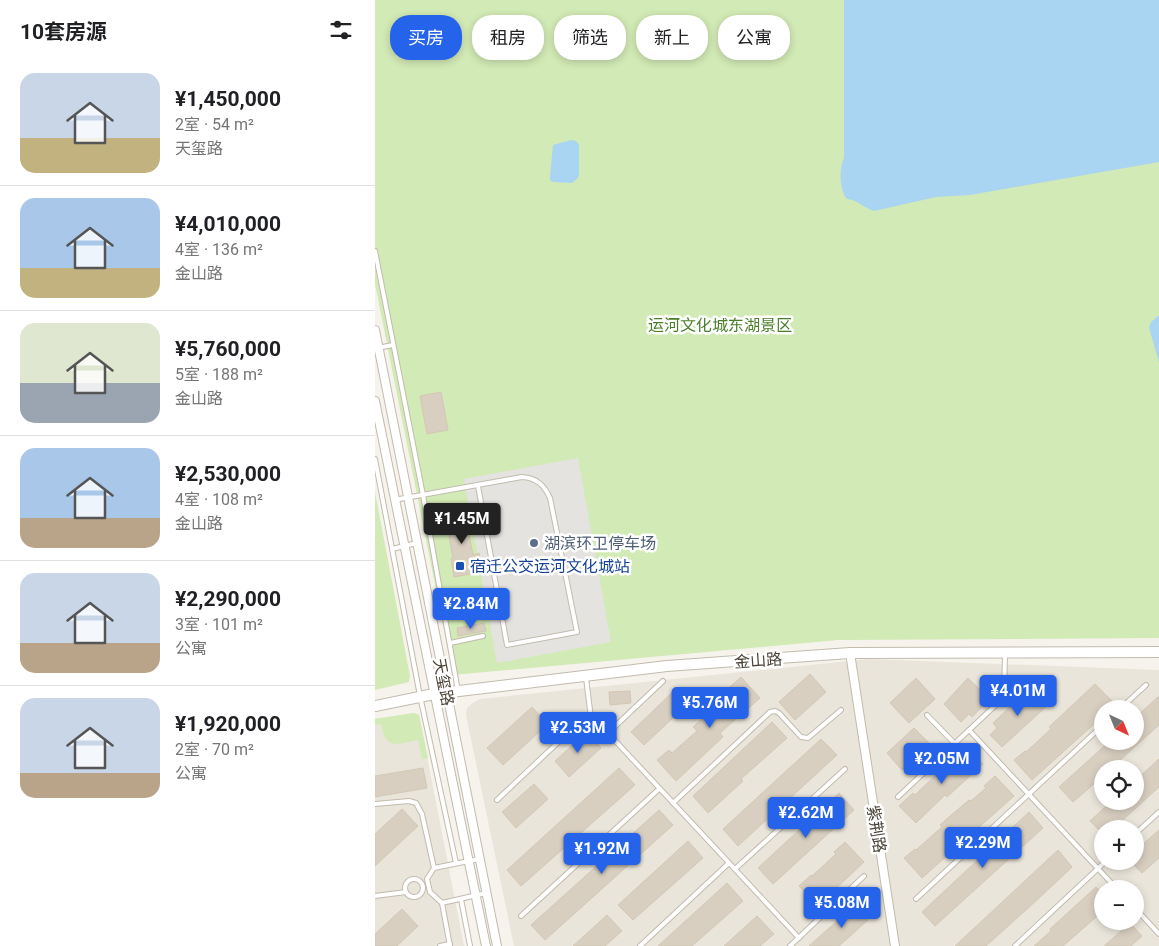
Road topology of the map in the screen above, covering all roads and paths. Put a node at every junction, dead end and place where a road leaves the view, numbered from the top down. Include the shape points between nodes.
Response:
1 (375, 251) edge
2 (375, 330) edge
3 (393, 345) junction
4 (377, 348) edge
5 (375, 401) edge
6 (375, 460) edge
7 (478, 486) junction
8 (423, 495) junction
9 (408, 497) junction
10 (394, 500) junction
11 (417, 543) junction
12 (404, 546) junction
13 (392, 549) junction
14 (483, 636) dead end
15 (449, 642) junction
16 (1005, 652) junction
17 (850, 653) junction
18 (1159, 653) edge
19 (586, 676) junction
20 (663, 681) dead end
21 (1146, 685) dead end
22 (458, 691) junction
23 (446, 692) junction
24 (434, 694) junction
25 (420, 696) junction
26 (1130, 700) edge
27 (375, 706) edge
28 (841, 710) dead end
29 (927, 715) dead end
30 (591, 718) junction
31 (969, 730) junction
32 (608, 733) junction
33 (1094, 733) edge
34 (955, 744) junction
35 (845, 769) dead end
36 (659, 789) junction
37 (1029, 794) junction
38 (898, 797) dead end
39 (497, 800) dead end
40 (673, 803) junction
41 (375, 804) edge
42 (1159, 812) edge
43 (1144, 826) edge
44 (479, 859) junction
45 (469, 861) junction
46 (456, 863) junction
47 (729, 863) junction
48 (1094, 864) edge
49 (434, 868) junction
50 (735, 869) junction
51 (1096, 870) edge
52 (1100, 870) edge
53 (864, 876) dead end
54 (1109, 880) edge
55 (426, 886) junction
56 (406, 892) junction
57 (486, 894) junction
58 (476, 895) junction
59 (375, 896) edge
60 (461, 899) junction
61 (915, 899) dead end
62 (375, 901) edge
63 (442, 903) junction
64 (521, 916) dead end
65 (1144, 918) edge
66 (1159, 934) edge
67 (799, 938) junction
68 (450, 945) edge
69 (440, 946) edge
70 (471, 946) edge
71 (486, 946) edge
72 (497, 946) edge
73 (640, 946) edge
74 (790, 946) edge
75 (895, 946) edge
76 (1015, 946) edge

1 - 3 lane
2 - 4 street, 天玺路
3 - 4 lane
3 - 8 lane
4 - 9 street, 天玺路
5 - 10 street, 天玺路
6 - 13 lane
7 - 7 lane via 522,477 539,482 547,491 577,632 507,645
7 - 8 lane
8 - 9 lane
8 - 15 lane
9 - 10 lane
9 - 11 street, 天玺路
10 - 12 street, 天玺路
11 - 12 lane
11 - 23 street, 天玺路
12 - 13 lane
12 - 24 street, 天玺路
13 - 25 lane
14 - 15 lane
15 - 22 lane
16 - 17 street, 金山路
16 - 18 street, 金山路
16 - 31 lane via 1004,695
17 - 19 street, 金山路 via 667,666
17 - 75 street, 紫荆路
19 - 22 street, 金山路
19 - 30 lane
20 - 32 lane
21 - 26 lane
22 - 23 street, 金山路
23 - 24 street, 金山路
23 - 44 street, 天玺路
24 - 25 street, 金山路
24 - 45 street, 天玺路
25 - 27 street, 金山路
25 - 46 lane
28 - 40 lane via 808,738 801,737 779,713 770,712
29 - 34 lane
30 - 32 lane
30 - 39 lane via 586,716
31 - 34 lane
31 - 37 lane
32 - 36 lane
33 - 37 lane
34 - 38 lane
35 - 50 lane
36 - 40 lane
36 - 64 lane
37 - 48 lane
37 - 61 lane
40 - 47 lane
41 - 49 lane via 416,802 422,814
42 - 43 lane
44 - 45 lane
44 - 57 street, 天玺路
45 - 46 lane
45 - 58 street, 天玺路
46 - 49 lane
47 - 50 lane
47 - 73 lane
49 - 55 lane
50 - 67 lane
51 - 76 lane
52 - 54 lane
53 - 67 lane
55 - 56 lane via 416,897
55 - 56 lane via 412,879 405,886
55 - 63 lane
56 - 59 lane
57 - 58 lane
57 - 72 street, 天玺路
58 - 60 lane
58 - 71 street, 天玺路
59 - 62 lane
60 - 63 lane
60 - 70 lane
63 - 68 lane
65 - 66 lane
67 - 74 lane
68 - 69 lane

